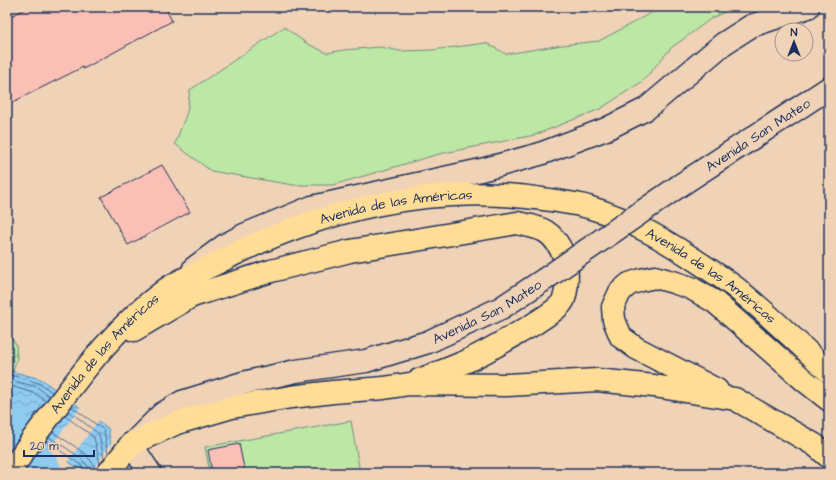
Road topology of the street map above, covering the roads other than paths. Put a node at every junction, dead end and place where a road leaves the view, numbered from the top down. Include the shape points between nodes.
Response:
1 (808, 7) edge
2 (829, 88) edge
3 (167, 289) junction
4 (103, 347) junction
5 (829, 372) edge
6 (409, 384) junction
7 (736, 399) junction
8 (829, 400) edge
9 (131, 444) junction
10 (829, 457) edge
11 (14, 466) edge
12 (108, 473) edge
13 (150, 473) edge

1 - 3 main road via 751,26 723,44 646,109 606,129 540,154 481,170 312,207 244,234 225,245
2 - 9 main road, Avenida San Mateo, bridge via 679,186 501,308 428,342 366,360 296,371 243,383 182,402 162,414
3 - 4 main road, Avenida de las Américas via 126,322
3 - 5 main road, Avenida de las Américas via 238,251 337,214 399,200 430,197 462,194 525,196 587,206 643,228 742,292
4 - 6 main road via 192,296 271,271 350,251 517,223 538,227 550,234 559,245 565,259 567,285 562,302 546,316 492,348
4 - 11 main road, Avenida de las Américas
6 - 7 main road via 507,384 597,380
6 - 9 main road via 291,397 232,407 178,423
7 - 8 main road via 636,348 621,337 614,320 613,307 620,292 629,284 655,277 691,288 715,302
7 - 10 main road via 815,445
9 - 12 main road
9 - 13 main road

